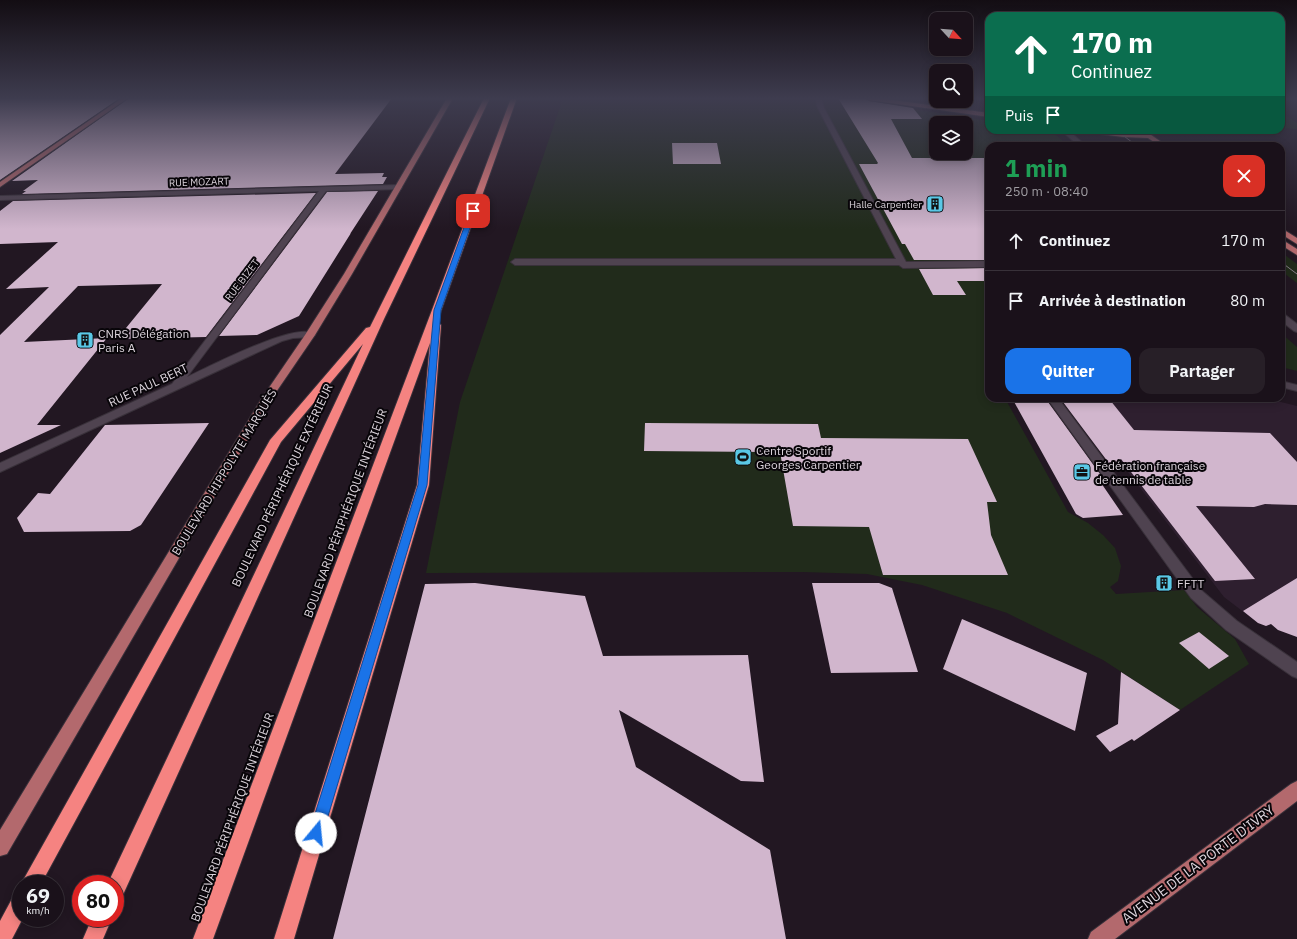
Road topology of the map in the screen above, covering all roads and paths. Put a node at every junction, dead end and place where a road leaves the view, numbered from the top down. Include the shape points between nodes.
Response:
1 (63, 142) edge
2 (424, 142) edge
3 (466, 142) edge
4 (498, 142) edge
5 (839, 142) edge
6 (0, 186) edge
7 (398, 187) junction
8 (325, 188) junction
9 (0, 198) edge
10 (1285, 233) edge
11 (1297, 242) edge
12 (1285, 244) edge
13 (1297, 253) edge
14 (515, 262) dead end
15 (901, 262) junction
16 (985, 264) edge
17 (437, 310) junction
18 (379, 319) junction
19 (1285, 319) edge
20 (1297, 329) edge
21 (310, 335) junction
22 (177, 385) junction
23 (1285, 385) edge
24 (1297, 388) edge
25 (1055, 402) edge
26 (0, 468) edge
27 (1297, 671) edge
28 (1297, 790) edge
29 (0, 847) edge
30 (36, 875) edge
31 (122, 875) edge
32 (12, 919) edge
33 (98, 927) edge
34 (1, 939) edge
35 (92, 939) edge
36 (203, 939) edge
37 (284, 939) edge
38 (1098, 939) edge

1 - 6 main road
2 - 7 main road, BOULEVARD HIPPOLYTE MARQUÈS
3 - 18 highway, BOULEVARD PÉRIPHÉRIQUE EXTÉRIEUR
4 - 17 highway, BOULEVARD PÉRIPHÉRIQUE INTÉRIEUR
5 - 15 street
7 - 8 street, RUE MOZART
7 - 21 main road, BOULEVARD HIPPOLYTE MARQUÈS
8 - 9 street, RUE MOZART
8 - 22 street, RUE BIZET
10 - 11 main road
12 - 13 main road
14 - 15 street
15 - 16 street via 903,265
17 - 36 highway, BOULEVARD PÉRIPHÉRIQUE INTÉRIEUR
17 - 37 highway via 423,485
18 - 30 highway via 276,440
18 - 31 highway, BOULEVARD PÉRIPHÉRIQUE EXTÉRIEUR
19 - 20 street
21 - 22 street, RUE PAUL BERT via 293,335 279,339
21 - 29 main road, BOULEVARD HIPPOLYTE MARQUÈS via 267,398
22 - 26 street, RUE PAUL BERT
23 - 24 street
25 - 27 street via 1196,594 1212,611
28 - 38 main road, AVENUE DE LA PORTE D'IVRY
32 - 34 highway
33 - 35 highway

